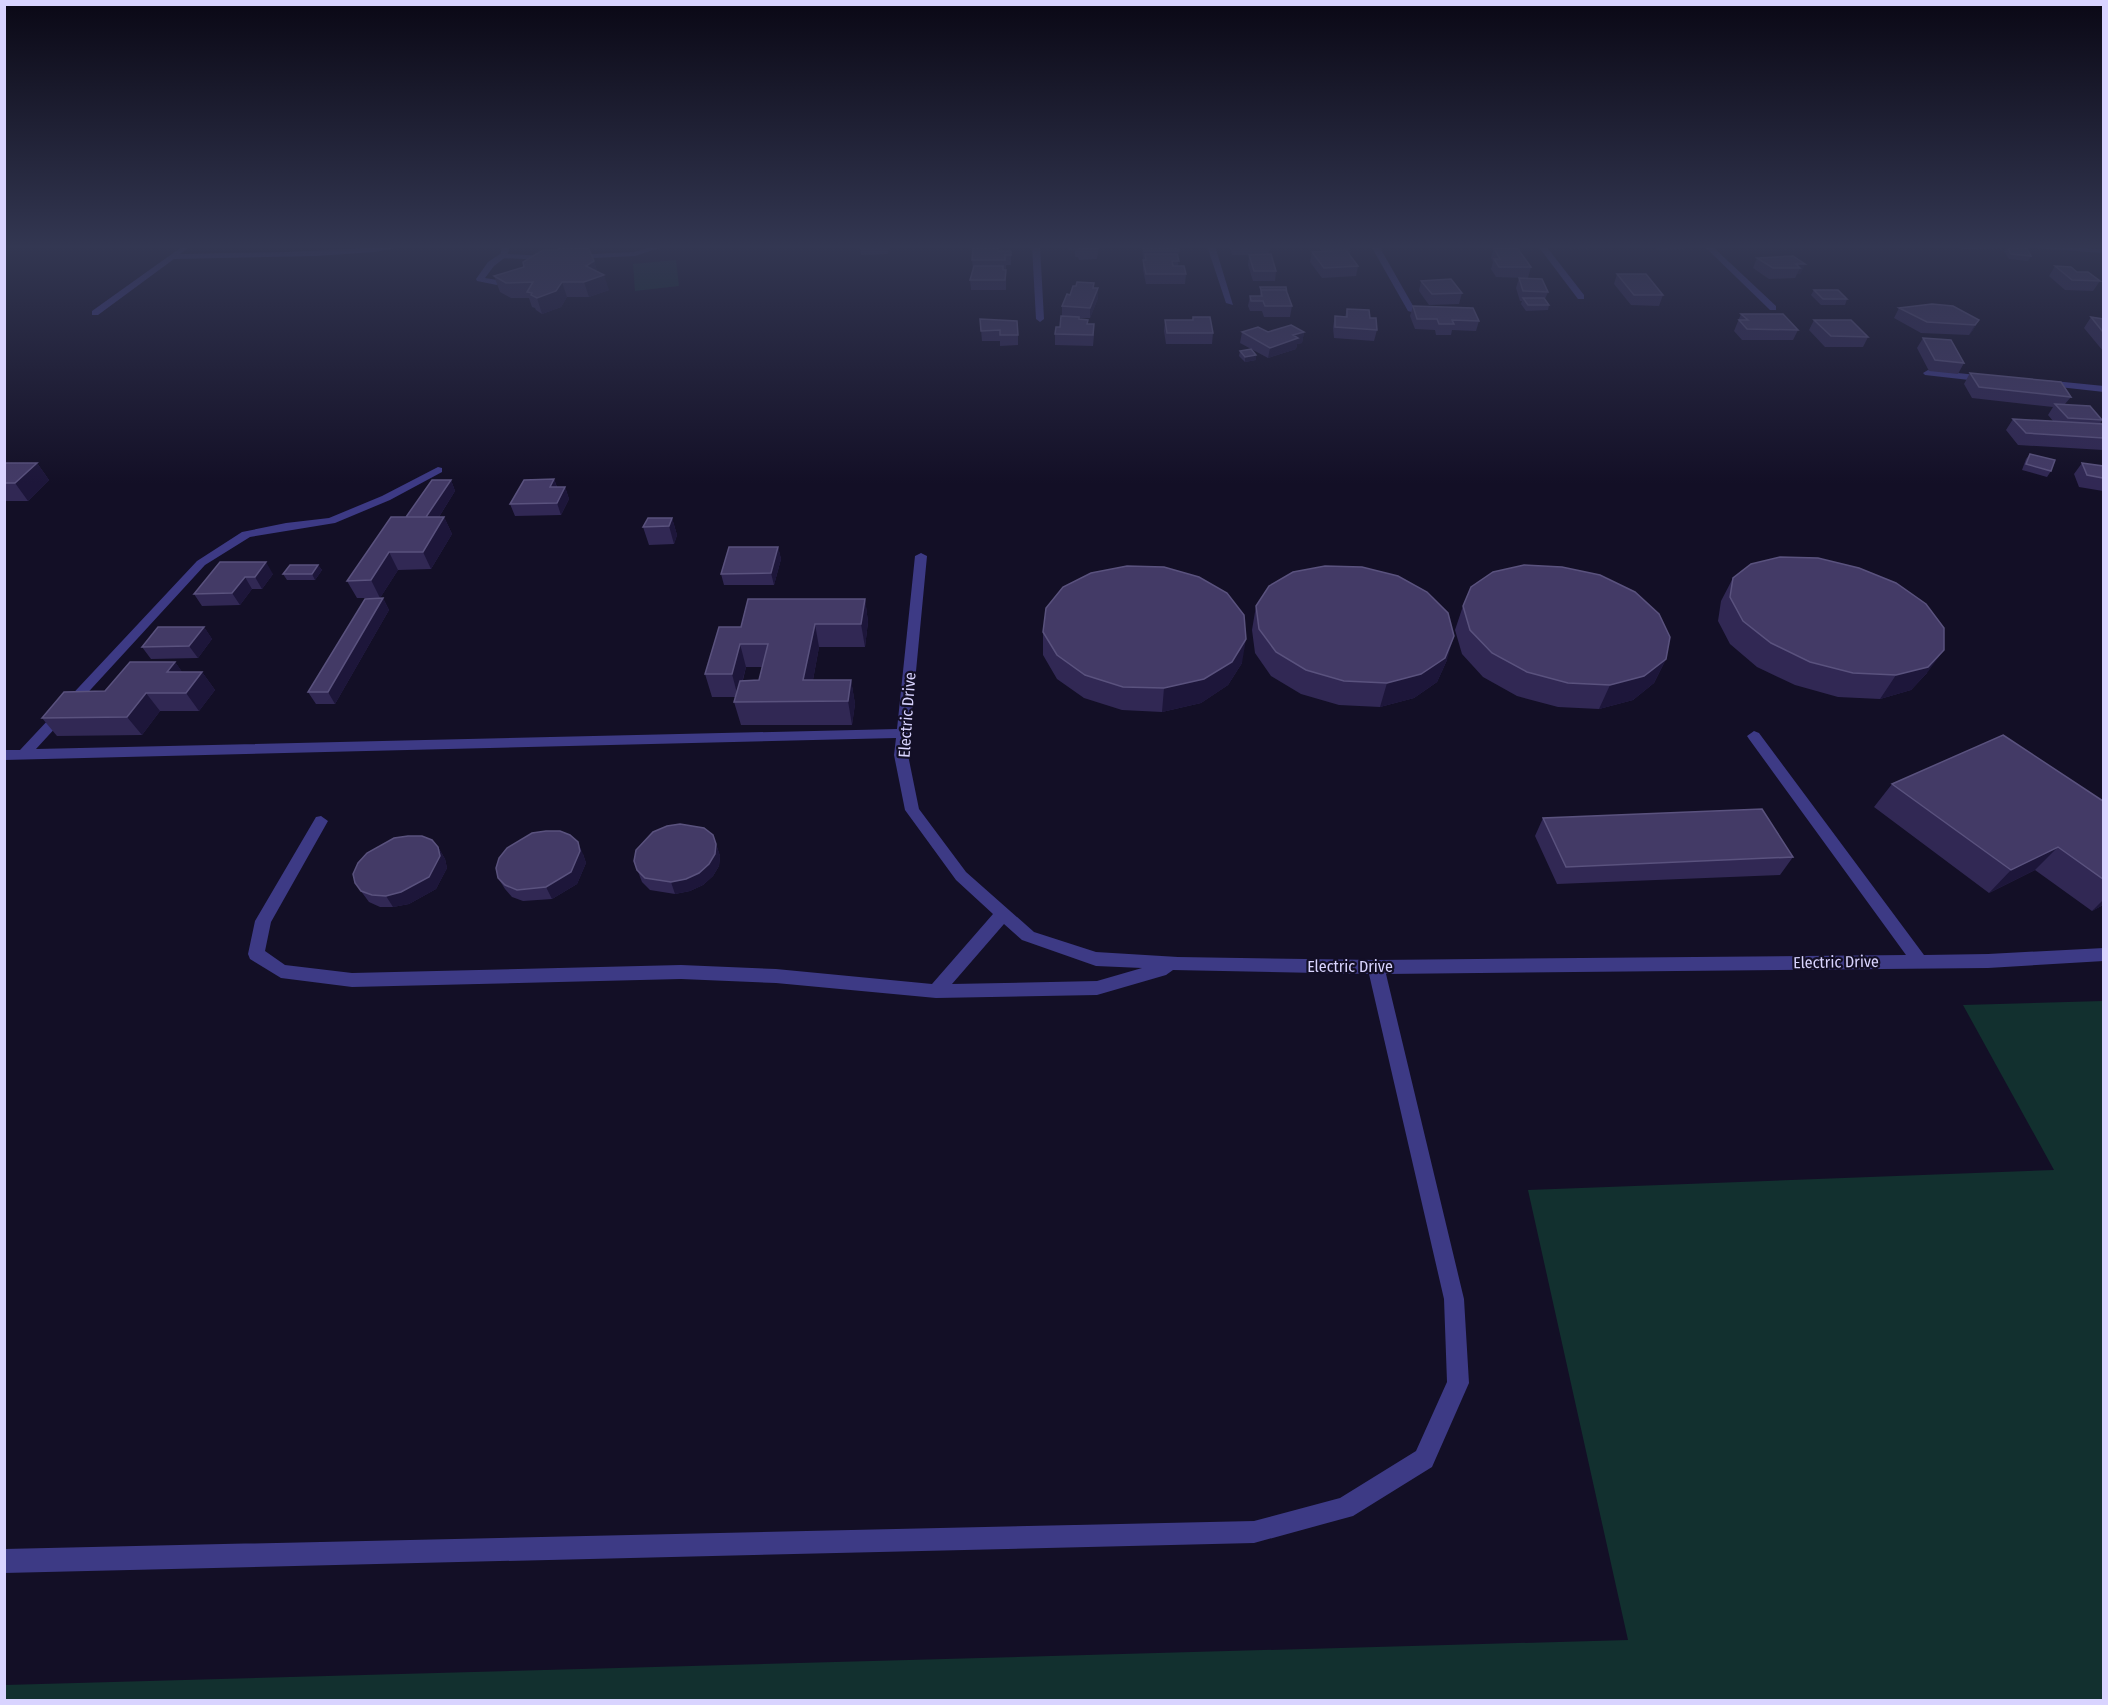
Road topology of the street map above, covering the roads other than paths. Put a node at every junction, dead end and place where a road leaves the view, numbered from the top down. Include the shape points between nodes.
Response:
1 (1928, 373) dead end
2 (1995, 379) edge
3 (2028, 382) edge
4 (2103, 390) edge
5 (438, 470) dead end
6 (921, 556) dead end
7 (903, 733) junction
8 (1754, 736) dead end
9 (24, 754) junction
10 (4, 755) edge
11 (321, 821) dead end
12 (1004, 914) junction
13 (2103, 954) edge
14 (1920, 962) junction
15 (1178, 964) junction
16 (1376, 967) junction
17 (936, 991) junction
18 (4, 1561) edge

1 - 2 street
3 - 4 street
5 - 9 street via 331,521 246,534 223,547 201,563
6 - 7 street, Electric Drive
7 - 9 street
7 - 12 street, Electric Drive via 901,755 912,810 961,876
8 - 14 street
9 - 10 street
11 - 17 street via 263,921 256,954 281,971 352,980 681,972 776,976
12 - 15 street, Electric Drive via 1028,936 1096,959
12 - 17 street
13 - 14 street, Electric Drive
14 - 16 street, Electric Drive
15 - 16 street, Electric Drive
15 - 17 street via 1097,988
16 - 18 street via 1454,1299 1458,1383 1424,1459 1345,1508 1254,1532

